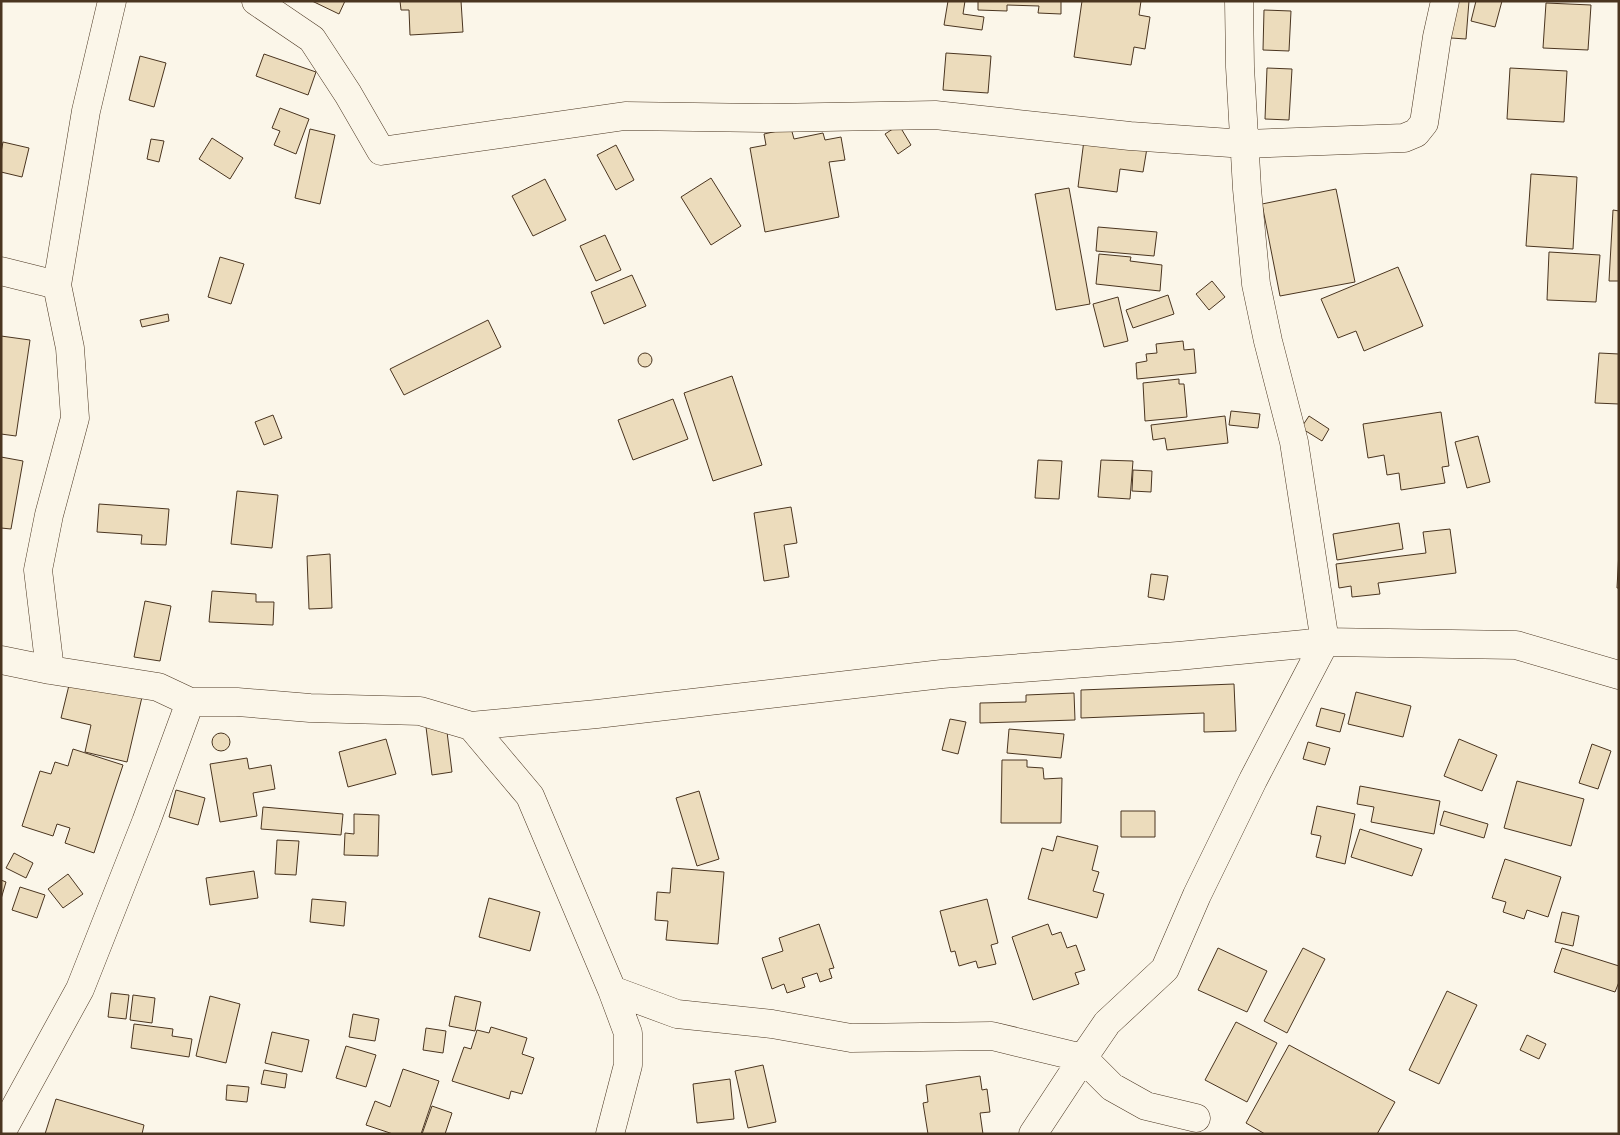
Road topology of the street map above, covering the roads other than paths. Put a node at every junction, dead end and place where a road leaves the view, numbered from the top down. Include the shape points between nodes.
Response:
1 (112, 1) edge
2 (256, 1) edge
3 (1239, 1) edge
4 (1446, 1) edge
5 (1245, 144) junction
6 (1, 271) edge
7 (58, 285) junction
8 (1325, 642) junction
9 (1, 660) edge
10 (50, 670) junction
11 (1619, 675) edge
12 (190, 702) junction
13 (471, 726) junction
14 (612, 990) junction
15 (1083, 1058) junction
16 (1196, 1118) dead end
17 (1, 1133) edge
18 (610, 1134) edge
19 (1034, 1134) edge

1 - 7 street via 86,110
2 - 5 street via 312,39 381,151 626,116 935,115 1130,136
3 - 5 street
4 - 5 street via 1424,123 1413,135 1404,138
5 - 8 street via 1256,284 1294,442
6 - 7 street
7 - 10 street via 70,348 75,418 38,570
8 - 11 street via 1516,645
8 - 13 street via 942,674
8 - 15 street via 1253,780 1165,970 1107,1023
9 - 10 street
10 - 12 street via 158,687
12 - 13 street via 420,711
12 - 17 street via 80,989
13 - 14 street via 530,796
14 - 15 street via 677,1014 772,1024 851,1038 992,1036
14 - 18 street via 628,1033 628,1065
15 - 16 street via 1112,1087 1146,1106
15 - 19 street

